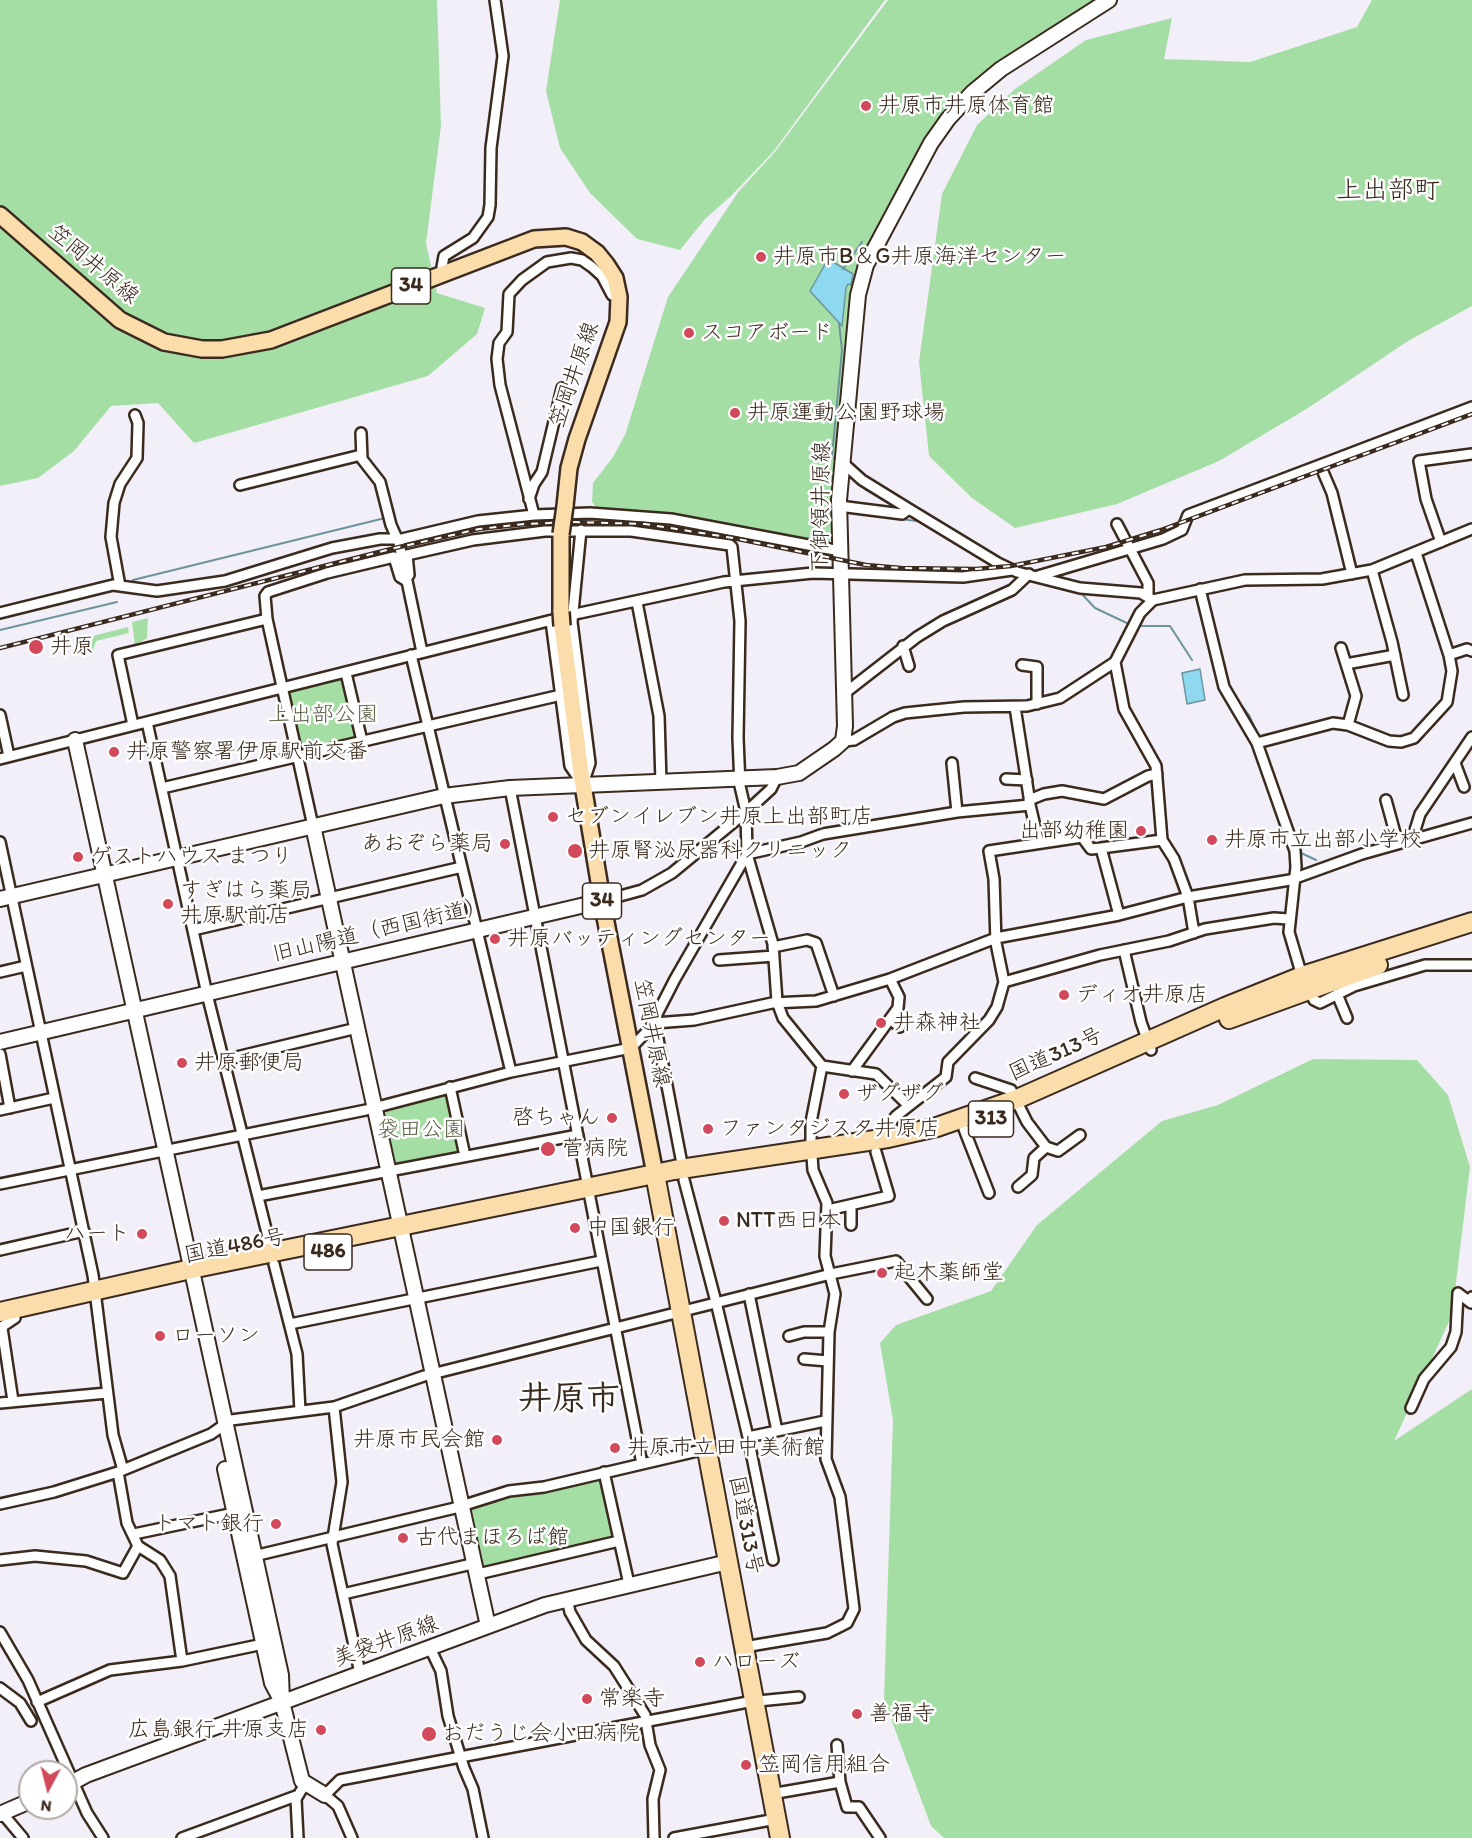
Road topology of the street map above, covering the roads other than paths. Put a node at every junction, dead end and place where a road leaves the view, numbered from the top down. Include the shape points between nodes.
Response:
1 (495, 0) edge
2 (1109, 0) edge
3 (0, 215) edge
4 (444, 274) junction
5 (619, 297) junction
6 (561, 388) dead end
7 (1472, 407) edge
8 (135, 415) dead end
9 (360, 433) dead end
10 (1472, 454) edge
11 (361, 455) junction
12 (842, 462) junction
13 (1320, 465) junction
14 (240, 485) dead end
15 (530, 499) junction
16 (839, 506) junction
17 (906, 511) junction
18 (534, 514) junction
19 (1118, 524) dead end
20 (1472, 529) edge
21 (581, 530) junction
22 (397, 539) junction
23 (1441, 542) junction
24 (1131, 549) junction
25 (840, 551) junction
26 (1416, 553) junction
27 (1012, 570) junction
28 (1372, 570) junction
29 (841, 572) junction
30 (1352, 574) junction
31 (1029, 577) junction
32 (405, 580) junction
33 (734, 580) junction
34 (120, 586) junction
35 (1200, 589) junction
36 (1150, 598) junction
37 (637, 602) junction
38 (0, 613) edge
39 (562, 618) junction
40 (267, 619) junction
41 (903, 646) junction
42 (1341, 648) dead end
43 (1472, 651) edge
44 (422, 652) junction
45 (411, 655) junction
46 (1395, 655) junction
47 (1449, 655) junction
48 (1115, 663) junction
49 (1346, 664) junction
50 (1022, 665) dead end
51 (909, 666) dead end
52 (346, 673) junction
53 (283, 689) junction
54 (845, 693) junction
55 (561, 695) junction
56 (1403, 695) dead end
57 (1037, 704) junction
58 (1015, 706) junction
59 (0, 715) edge
60 (147, 722) junction
61 (1348, 724) junction
62 (133, 725) junction
63 (428, 727) junction
64 (1472, 737) edge
65 (71, 741) junction
66 (362, 741) junction
67 (843, 741) junction
68 (1257, 743) junction
69 (298, 757) junction
70 (5, 758) edge
71 (952, 763) dead end
72 (1455, 763) junction
73 (1157, 774) junction
74 (777, 777) junction
75 (740, 779) junction
76 (1006, 779) dead end
77 (1027, 780) junction
78 (661, 783) junction
79 (583, 786) junction
80 (1464, 787) dead end
81 (162, 788) junction
82 (510, 788) junction
83 (444, 796) junction
84 (1386, 800) dead end
85 (1030, 802) junction
86 (746, 812) junction
87 (957, 812) junction
88 (1472, 823) edge
89 (313, 826) junction
90 (1162, 840) junction
91 (1412, 840) junction
92 (985, 841) dead end
93 (0, 842) edge
94 (1039, 843) junction
95 (1398, 844) junction
96 (1101, 848) junction
97 (989, 851) junction
98 (747, 854) junction
99 (177, 858) junction
100 (462, 867) junction
101 (101, 875) junction
102 (1295, 878) junction
103 (1188, 897) junction
104 (6, 898) edge
105 (328, 899) junction
106 (602, 901) junction
107 (1119, 915) junction
108 (534, 916) junction
109 (1288, 919) junction
110 (1472, 922) edge
111 (194, 930) junction
112 (477, 930) junction
113 (1194, 933) junction
114 (1472, 934) edge
115 (996, 938) junction
116 (1124, 950) junction
117 (773, 952) junction
118 (719, 960) dead end
119 (342, 962) junction
120 (1472, 965) edge
121 (26, 966) junction
122 (0, 972) edge
123 (890, 979) junction
124 (1004, 982) junction
125 (1305, 982) junction
126 (207, 994) junction
127 (1337, 994) junction
128 (834, 996) junction
129 (777, 1002) junction
130 (130, 1011) junction
131 (1347, 1018) dead end
132 (890, 1019) junction
133 (656, 1023) junction
134 (900, 1027) dead end
135 (357, 1028) junction
136 (41, 1033) junction
137 (0, 1042) edge
138 (1149, 1046) junction
139 (631, 1048) junction
140 (0, 1054) edge
141 (224, 1060) junction
142 (564, 1062) junction
143 (822, 1066) junction
144 (852, 1071) junction
145 (512, 1072) junction
146 (975, 1078) dead end
147 (450, 1087) junction
148 (54, 1098) junction
149 (1019, 1104) junction
150 (908, 1105) junction
151 (374, 1108) junction
152 (5, 1109) edge
153 (964, 1130) junction
154 (242, 1133) junction
155 (578, 1135) junction
156 (1080, 1135) dead end
157 (888, 1138) junction
158 (1046, 1147) junction
159 (161, 1151) junction
160 (876, 1152) junction
161 (812, 1154) junction
162 (465, 1156) junction
163 (69, 1168) junction
164 (388, 1171) junction
165 (683, 1175) junction
166 (656, 1180) junction
167 (0, 1184) edge
168 (1018, 1187) dead end
169 (989, 1193) dead end
170 (589, 1194) junction
171 (258, 1196) junction
172 (851, 1206) junction
173 (828, 1210) junction
174 (851, 1225) dead end
175 (84, 1231) junction
176 (402, 1232) junction
177 (0, 1250) edge
178 (273, 1258) junction
179 (601, 1261) junction
180 (831, 1274) junction
181 (188, 1275) junction
182 (749, 1294) junction
183 (95, 1296) junction
184 (1472, 1297) edge
185 (418, 1298) junction
186 (927, 1299) dead end
187 (716, 1302) junction
188 (680, 1312) junction
189 (4, 1318) edge
190 (290, 1324) junction
191 (615, 1329) junction
192 (829, 1332) junction
193 (789, 1336) dead end
194 (804, 1359) dead end
195 (828, 1361) junction
196 (434, 1374) junction
197 (107, 1393) junction
198 (13, 1401) junction
199 (0, 1403) edge
200 (334, 1407) junction
201 (1411, 1408) dead end
202 (300, 1411) junction
203 (825, 1421) junction
204 (221, 1427) junction
205 (777, 1431) junction
206 (748, 1437) junction
207 (706, 1449) junction
208 (642, 1464) junction
209 (121, 1471) junction
210 (604, 1472) junction
211 (0, 1504) edge
212 (463, 1505) junction
213 (240, 1512) junction
214 (134, 1534) junction
215 (331, 1539) junction
216 (620, 1541) junction
217 (138, 1546) junction
218 (254, 1556) junction
219 (0, 1560) edge
220 (773, 1560) dead end
221 (728, 1562) junction
222 (477, 1569) junction
223 (629, 1584) junction
224 (343, 1594) junction
225 (567, 1599) junction
226 (488, 1626) junction
227 (0, 1632) edge
228 (269, 1643) junction
229 (744, 1647) junction
230 (430, 1648) junction
231 (182, 1661) junction
232 (360, 1673) junction
233 (0, 1688) edge
234 (799, 1697) dead end
235 (754, 1701) junction
236 (37, 1702) junction
237 (282, 1702) junction
238 (31, 1721) dead end
239 (647, 1721) junction
240 (837, 1745) dead end
241 (461, 1757) junction
242 (61, 1760) edge
243 (78, 1780) edge
244 (840, 1782) junction
245 (305, 1784) junction
246 (771, 1794) junction
247 (324, 1795) junction
248 (296, 1796) junction
249 (78, 1797) edge
250 (18, 1806) edge
251 (1, 1813) edge
252 (776, 1819) junction
253 (23, 1838) edge
254 (104, 1838) edge
255 (182, 1838) edge
256 (298, 1838) edge
257 (352, 1838) edge
258 (483, 1838) edge
259 (654, 1838) edge
260 (674, 1838) edge
261 (780, 1838) edge
262 (880, 1838) edge

1 - 4 street via 503,56 488,217 473,238 444,256
2 - 12 street, 下御領井原線 via 988,79 948,119 931,143 861,279
3 - 4 main road, 笠岡井原線 / 34 via 120,320 164,342 202,349 222,350 271,340
4 - 5 main road, 笠岡井原線 / 34 via 534,239 566,237 597,253 615,278
5 - 15 street via 612,295 592,267 571,258 547,262 509,294 507,332 499,343 497,359 500,385
5 - 39 main road, 笠岡井原線 / 34, bridge via 618,322 574,449 561,534
6 - 15 street via 542,472
7 - 13 street
8 - 34 street via 137,458 120,484 113,514 111,537
9 - 11 street
10 - 23 street via 1419,461 1426,499
11 - 14 street
11 - 22 street via 380,482
12 - 16 street, 下御領井原線
12 - 17 street
13 - 24 street via 1188,515 1185,527 1178,532
13 - 30 street via 1332,494
15 - 18 street
16 - 17 street
16 - 25 street, 下御領井原線
17 - 27 street
18 - 22 street via 478,521
18 - 25 street via 590,513 659,519
19 - 24 street
20 - 23 street
21 - 32 street via 507,535 407,555 409,575
21 - 33 street via 658,533 731,546
21 - 39 street
22 - 32 street
22 - 34 street via 332,548 225,581 157,591
23 - 26 street
24 - 31 street
24 - 36 street via 1148,583
25 - 29 street, 下御領井原線
26 - 28 street
26 - 47 street
27 - 29 street via 963,577
27 - 31 street
28 - 30 street
28 - 46 street
29 - 33 street
29 - 54 street, 下御領井原線
30 - 35 street via 1300,580 1245,580
31 - 36 street via 1080,588 1133,592
31 - 41 street via 1012,590 943,621
32 - 40 street via 400,577 394,557 327,573 268,592
32 - 44 street
33 - 37 street
33 - 75 street via 740,621
34 - 38 street
35 - 36 street
35 - 68 street via 1224,687
36 - 48 street
37 - 39 street
37 - 78 street via 659,716
39 - 44 street
39 - 55 street
39 - 79 main road, 笠岡井原線 / 34
40 - 53 street
40 - 62 street via 118,655
41 - 51 street
41 - 54 street
42 - 49 street
43 - 47 street
44 - 45 street
45 - 52 street
45 - 63 street
46 - 49 street
46 - 56 street
47 - 61 street via 1452,671 1447,702 1414,738 1389,741
48 - 57 street via 1060,698
48 - 73 street via 1124,709
49 - 61 street via 1356,696
50 - 57 street via 1037,667
52 - 53 street
52 - 66 street
53 - 60 street
53 - 69 street
54 - 67 street, 下御領井原線
55 - 63 street
55 - 79 street via 570,766
57 - 58 street
58 - 67 street via 905,713 854,740
58 - 77 street
59 - 70 street
60 - 62 street
60 - 81 street
61 - 68 street via 1333,723
62 - 65 street
63 - 66 street
63 - 83 street
64 - 72 street
65 - 70 street
65 - 101 street
66 - 69 street
67 - 74 street via 799,773
68 - 102 street via 1295,851
69 - 81 street
69 - 89 street
71 - 87 street
72 - 80 street
72 - 91 street via 1420,814
73 - 85 street via 1104,799 1062,791 1044,794
73 - 90 street
74 - 75 street
74 - 86 street, 旧山陽道（西国街道） via 771,789
75 - 78 street
75 - 86 street
76 - 77 street
77 - 85 street
78 - 79 street
79 - 82 street
79 - 106 main road, 笠岡井原線 / 34
81 - 99 street
82 - 83 street
82 - 108 street
83 - 89 street
83 - 100 street
84 - 95 street
85 - 87 street
85 - 94 street
86 - 98 street
86 - 106 street, 旧山陽道（西国街道） via 672,873 642,890
87 - 98 street via 822,834
88 - 91 street
89 - 99 street
89 - 105 street
90 - 96 street
90 - 103 street via 1174,859
91 - 95 street
92 - 97 street
93 - 104 street
94 - 96 street via 1082,837 1091,849
94 - 97 street
95 - 102 street
96 - 107 street
97 - 115 street
98 - 117 street
98 - 133 street via 675,979
99 - 101 street
99 - 111 street
100 - 105 street
100 - 112 street
101 - 104 street
101 - 130 street
102 - 103 street
102 - 109 street
103 - 107 street
103 - 113 street
104 - 121 street
105 - 111 street
105 - 119 street
106 - 108 street, 旧山陽道（西国街道）
106 - 139 main road, 笠岡井原線 / 34
107 - 115 street
108 - 112 street, 旧山陽道（西国街道）
108 - 142 street
109 - 113 street via 1274,918
109 - 125 street via 1290,939
110 - 125 highway, 国道313号 / 313
111 - 126 street
112 - 119 street, 旧山陽道（西国街道）
112 - 145 street
113 - 116 street
114 - 125 highway, 国道313号 / 313
115 - 123 street
115 - 124 street
116 - 124 street
116 - 138 street
117 - 118 street
117 - 128 street via 807,940 816,943
117 - 129 street
119 - 126 street, 旧山陽道（西国街道）
119 - 135 street
120 - 127 street via 1425,965
121 - 122 street
121 - 136 street
123 - 128 street
123 - 132 street via 900,1002
124 - 150 street via 993,1014 948,1062 946,1077
125 - 127 street via 1318,1003
125 - 138 highway, 国道313号 / 313
126 - 130 street, 旧山陽道（西国街道）
126 - 141 street
127 - 131 street
128 - 129 street via 803,1003
129 - 133 street via 694,1020
129 - 143 street via 783,1018
130 - 136 street, 旧山陽道（西国街道）
130 - 159 street
132 - 134 street
132 - 144 street
133 - 139 street
133 - 165 street
135 - 141 street
135 - 151 street
136 - 137 street, 旧山陽道（西国街道）
136 - 148 street
138 - 149 highway, 国道313号 / 313
139 - 142 street
139 - 166 main road, 笠岡井原線 / 34
140 - 152 street
141 - 154 street
142 - 145 street
142 - 155 street
143 - 144 street
143 - 161 street via 812,1122
144 - 150 street via 876,1074
145 - 147 street
146 - 149 street via 1011,1090
147 - 151 street
147 - 162 street
148 - 152 street
148 - 163 street
149 - 153 highway, 国道313号 / 313
149 - 157 highway, 国道313号 / 313
149 - 158 street
150 - 157 street via 888,1126
151 - 154 street
151 - 164 street
153 - 160 highway, 国道313号 / 313
153 - 169 street
154 - 159 street
154 - 171 street
155 - 162 street
155 - 170 street
156 - 158 street via 1058,1151
157 - 161 highway, 国道313号 / 313
158 - 168 street via 1034,1158 1032,1174
159 - 163 street
159 - 181 street
160 - 161 highway, 国道313号 / 313
160 - 172 street via 889,1196
161 - 165 highway, 国道313号 / 313
161 - 173 street via 813,1170
162 - 164 street
163 - 167 street
163 - 175 street
164 - 171 street
164 - 176 street
165 - 166 highway, 国道313号 / 313
165 - 187 street
166 - 170 highway, 国道486号 / 486
166 - 188 highway, 国道313号
170 - 176 highway, 国道486号 / 486
170 - 179 street
171 - 178 street
172 - 173 street
172 - 174 street
173 - 180 street via 825,1256
175 - 177 street
175 - 183 street
176 - 178 highway, 国道486号 / 486
176 - 185 street
178 - 181 highway, 国道486号 / 486
178 - 190 street
179 - 185 street
179 - 191 street
180 - 182 street
180 - 186 street via 896,1261
180 - 192 street via 835,1294
181 - 183 highway, 国道486号 / 486
181 - 204 street
182 - 187 street
182 - 205 street
183 - 189 highway, 国道486号 / 486
183 - 197 street
184 - 201 street via 1471,1303 1458,1293 1456,1332 1451,1347 1424,1379
185 - 190 street
185 - 196 street
187 - 188 street
187 - 206 street
188 - 191 street
188 - 207 highway, 国道313号
189 - 198 street
190 - 202 street via 298,1360
191 - 196 street
191 - 208 street
192 - 193 street
192 - 195 street
194 - 195 street
195 - 203 street
196 - 200 street
196 - 212 street
197 - 198 street
197 - 209 street
198 - 199 street
200 - 202 street
200 - 215 street via 342,1482
202 - 204 street via 231,1420
203 - 205 street
203 - 229 street via 826,1459 840,1497 852,1616 839,1629 827,1633
204 - 209 street
204 - 213 street
205 - 206 street
206 - 220 street
207 - 208 street
207 - 221 highway, 国道313号
208 - 210 street
209 - 211 street
209 - 214 street via 123,1511
210 - 212 street via 509,1491
210 - 216 street
212 - 215 street
212 - 222 street
213 - 214 street
213 - 218 street
213 - 228 street
214 - 217 street
215 - 218 street
215 - 224 street
216 - 222 street
216 - 223 street
217 - 219 street via 123,1573 86,1561 35,1556
217 - 231 street via 160,1560 170,1575
218 - 228 street
221 - 223 street, 美袋井原線
221 - 229 highway, 国道313号
222 - 224 street
222 - 226 street
223 - 225 street, 美袋井原線
224 - 232 street
225 - 226 street, 美袋井原線
225 - 239 street via 586,1640 614,1666
226 - 230 street, 美袋井原線
227 - 236 street
228 - 231 street
228 - 237 street via 281,1675
229 - 235 highway, 国道313号
230 - 232 street, 美袋井原線
230 - 241 street via 441,1671 448,1716
231 - 236 street via 110,1670
232 - 237 street, 美袋井原線
233 - 238 street via 20,1703
234 - 235 street
235 - 239 street
235 - 246 highway, 国道313号
236 - 242 street
237 - 243 street, 美袋井原線
237 - 245 street
239 - 241 street
239 - 259 street via 650,1745 660,1770 653,1798
240 - 244 street
241 - 247 street via 340,1780
241 - 258 street via 473,1789
244 - 246 street
244 - 262 street via 847,1807 859,1807
245 - 247 street
245 - 248 street
246 - 252 highway, 国道313号
247 - 257 street via 338,1806
248 - 255 street
248 - 256 street
249 - 254 street
250 - 251 street
251 - 253 street
252 - 260 street
252 - 261 highway, 国道313号

